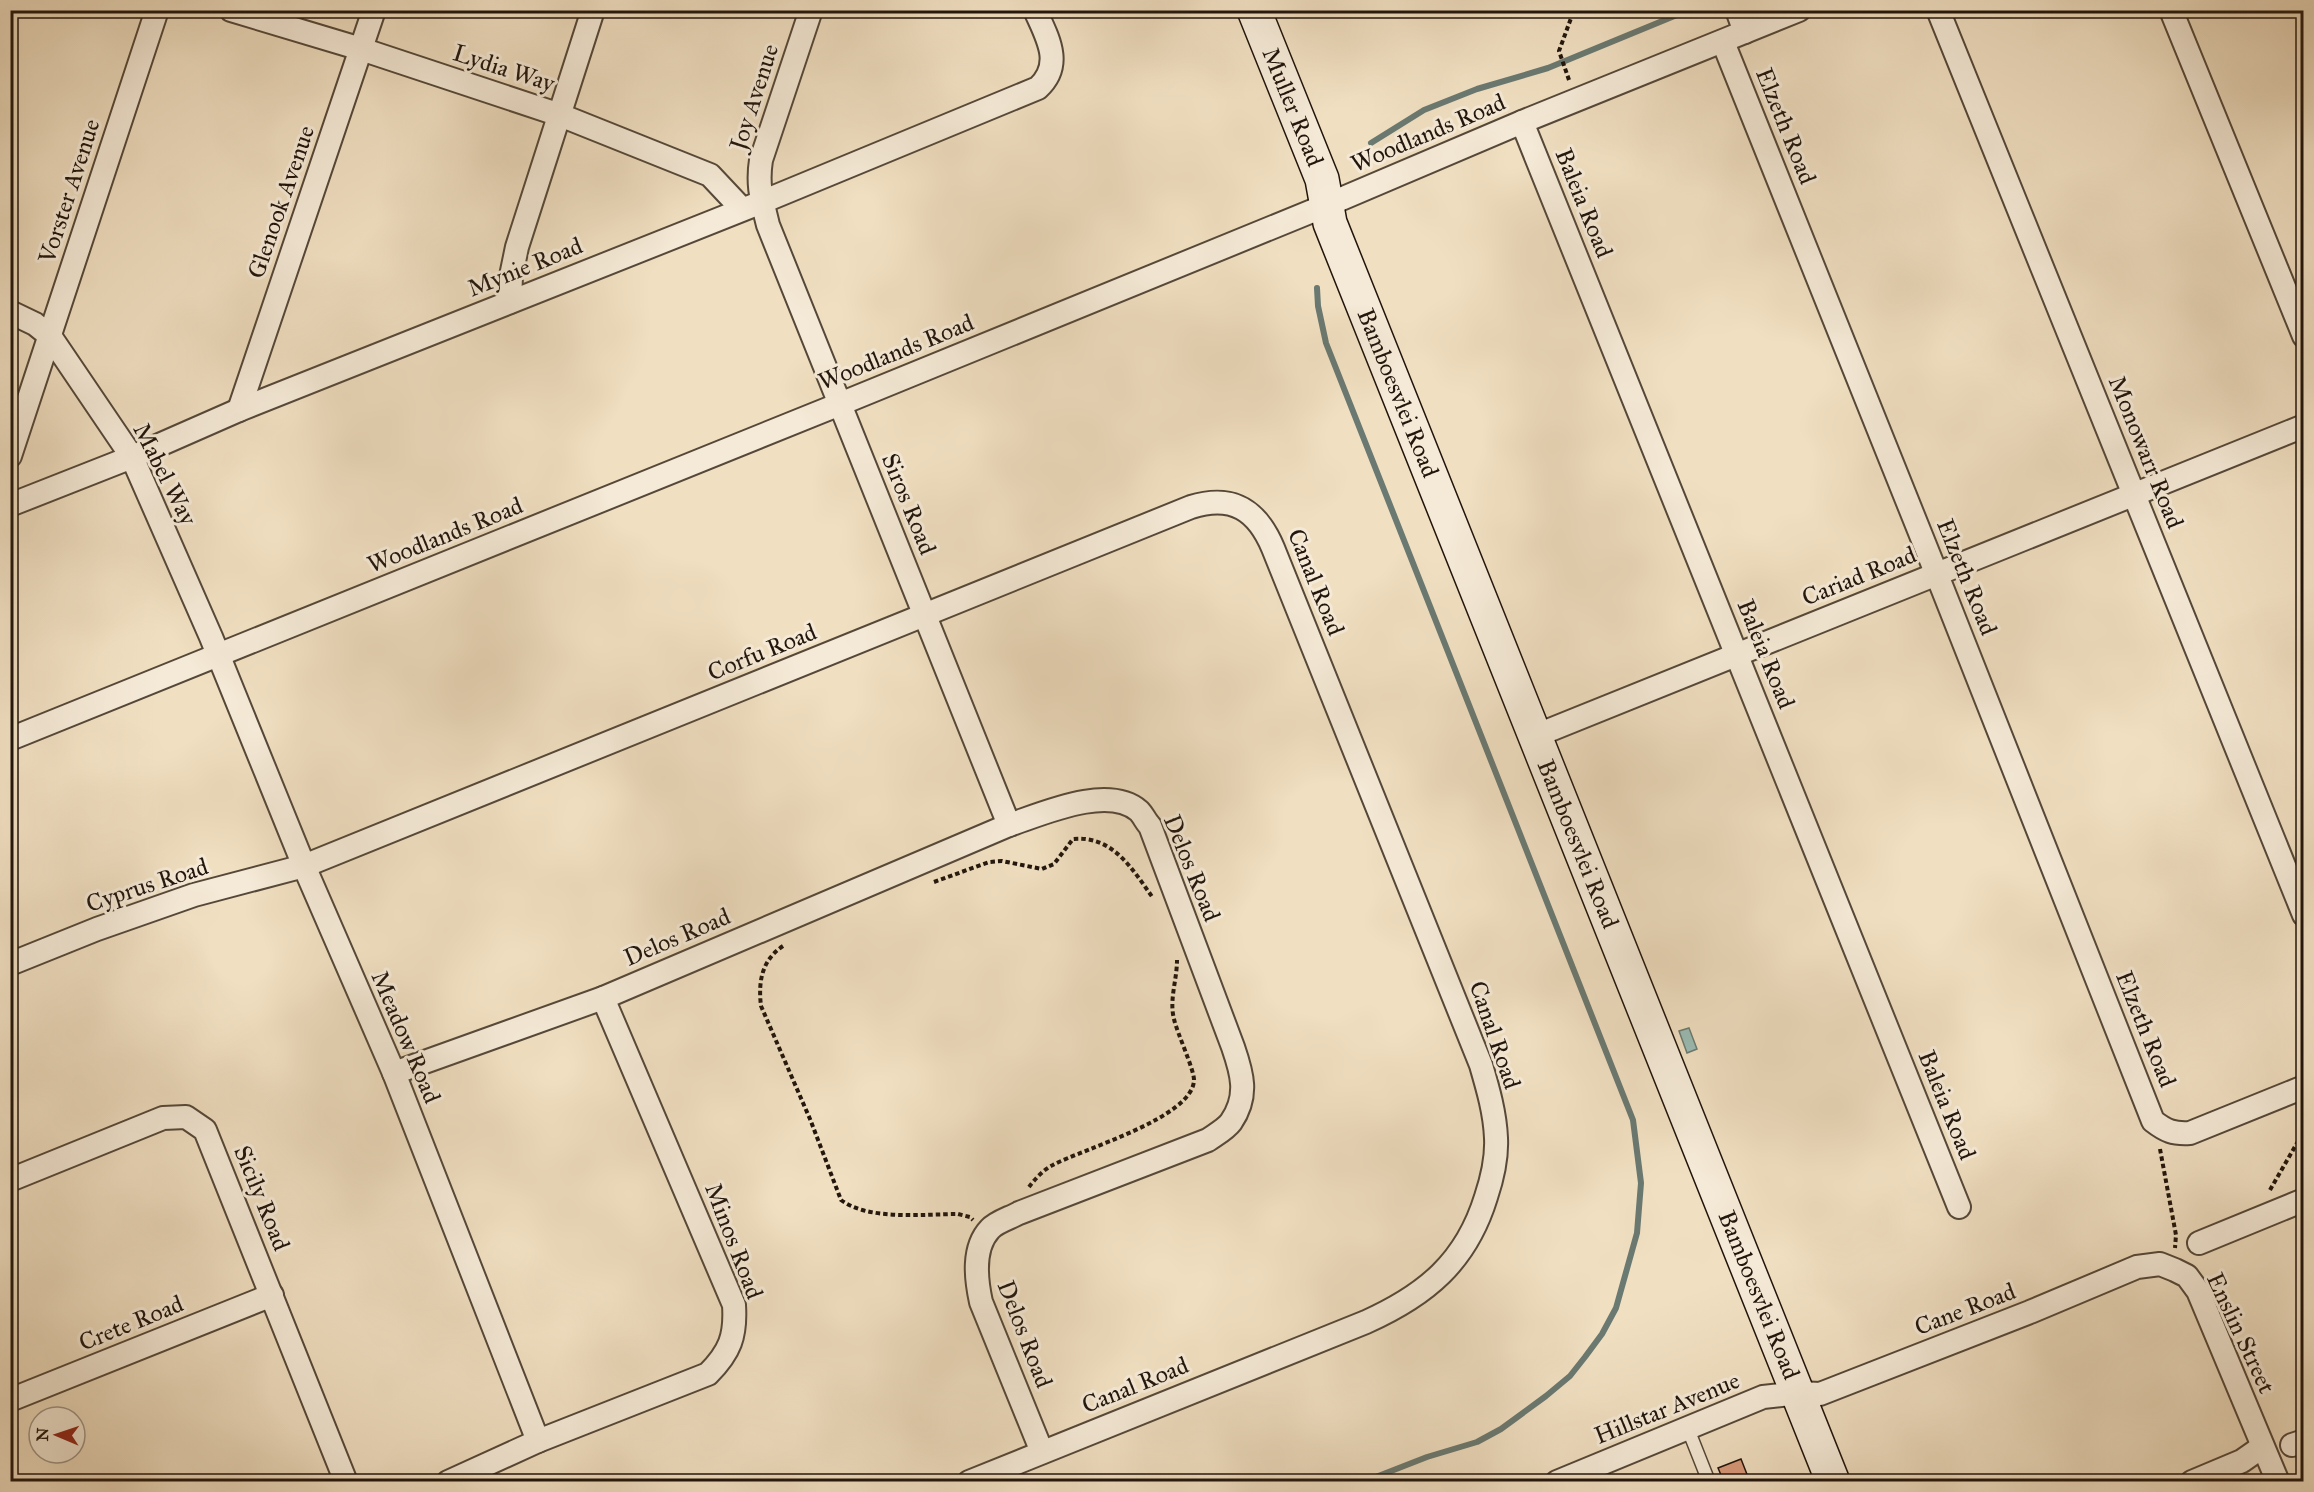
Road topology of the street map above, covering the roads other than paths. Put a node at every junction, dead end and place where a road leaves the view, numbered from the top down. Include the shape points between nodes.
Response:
1 (157, 10) edge
2 (231, 10) edge
3 (374, 10) edge
4 (593, 10) edge
5 (811, 10) edge
6 (1035, 10) edge
7 (1254, 10) edge
8 (1737, 10) edge
9 (1799, 10) edge
10 (1938, 10) edge
11 (2171, 10) edge
12 (1745, 32) junction
13 (1723, 42) junction
14 (361, 49) junction
15 (560, 115) junction
16 (1522, 122) junction
17 (1327, 205) junction
18 (752, 206) junction
19 (510, 302) junction
20 (10, 312) edge
21 (50, 336) junction
22 (2304, 336) edge
23 (840, 404) junction
24 (239, 410) junction
25 (2304, 426) edge
26 (10, 456) edge
27 (132, 457) junction
28 (2134, 493) junction
29 (10, 505) edge
30 (1241, 509) joint
31 (1936, 574) junction
32 (925, 615) junction
33 (1737, 655) junction
34 (218, 656) junction
35 (1534, 736) junction
36 (10, 739) edge
37 (1009, 825) junction
38 (304, 866) junction
39 (2304, 915) edge
40 (10, 964) edge
41 (603, 998) junction
42 (394, 1073) junction
43 (2304, 1088) edge
44 (10, 1180) edge
45 (2304, 1200) edge
46 (1959, 1207) dead end
47 (2199, 1243) dead end
48 (2148, 1266) joint
49 (272, 1295) junction
50 (1799, 1393) junction
51 (10, 1400) edge
52 (1688, 1430) junction
53 (538, 1441) junction
54 (2262, 1447) junction
55 (1042, 1452) junction
56 (346, 1482) edge
57 (448, 1482) edge
58 (969, 1482) edge
59 (1557, 1482) edge
60 (1709, 1482) edge
61 (1833, 1482) edge
62 (2192, 1482) edge
63 (2278, 1482) edge

1 - 21 street, Vorster Avenue
2 - 14 street, Lydia Way
3 - 14 street, Glenook Avenue
4 - 15 street
5 - 18 street, Joy Avenue via 760,160
6 - 18 street, Mynie Road via 1050,45 1052,69 1038,88
7 - 17 street, Muller Road via 1322,179
8 - 12 street
9 - 12 street, Woodlands Road
10 - 28 street, Monowarr Road
11 - 22 street
12 - 13 street, Woodlands Road
13 - 16 street, Woodlands Road
13 - 31 street, Elzeth Road
14 - 15 street, Lydia Way
14 - 24 street, Glenook Avenue
15 - 18 street, Lydia Way via 710,175
15 - 19 street via 517,247
16 - 17 street, Woodlands Road
16 - 33 street, Baleia Road
17 - 23 street, Woodlands Road
17 - 35 street, Bamboesvlei Road via 1330,223
18 - 19 street, Mynie Road
18 - 23 street, Siros Road via 768,225
19 - 24 street, Mynie Road
20 - 21 street, Mabel Way
21 - 26 street, Vorster Avenue
21 - 27 street, Mabel Way
23 - 32 street, Siros Road
23 - 34 street, Woodlands Road
24 - 27 street, Mynie Road
25 - 28 street, Cariad Road
27 - 29 street, Mynie Road
27 - 34 street, Mabel Way
28 - 31 street, Cariad Road
28 - 39 street, Monowarr Road
30 - 32 street, Corfu Road via 1218,502 1191,507
30 - 55 street, Canal Road via 1265,528 1481,1065 1492,1103 1496,1140 1491,1180 1475,1228 1459,1255 1436,1280 1408,1300 1366,1322
31 - 33 street, Cariad Road
31 - 43 street, Elzeth Road via 2153,1121 2175,1134 2190,1133
32 - 37 street, Siros Road
32 - 38 street, Corfu Road
33 - 35 street, Cariad Road
33 - 46 street, Baleia Road
34 - 36 street, Woodlands Road
34 - 38 street, Meadow Road
35 - 50 street, Bamboesvlei Road
37 - 41 street, Delos Road
37 - 55 street, Delos Road via 1098,799 1139,811 1149,826 1243,1075 1242,1097 1231,1122 1208,1140 1019,1213 990,1228 984,1239 976,1280 981,1302
38 - 40 street, Cyprus Road via 194,895
38 - 42 street, Meadow Road
41 - 42 street, Delos Road
41 - 53 street, Minos Road via 734,1305 735,1323 722,1360 708,1374
42 - 53 street, Meadow Road
44 - 49 street, Sicily Road via 163,1118 186,1117 205,1130
45 - 47 street
48 - 50 street, Cane Road via 2137,1267 1820,1394
48 - 54 street, Enslin Street via 2160,1264 2187,1276 2198,1292
49 - 51 street, Crete Road
49 - 56 street, Sicily Road
50 - 52 street, Hillstar Avenue via 1763,1397
50 - 61 street, Bamboesvlei Road
52 - 59 street, Hillstar Avenue
52 - 60 lane
53 - 57 street, Minos Road
54 - 62 street via 2242,1461
54 - 63 street, Enslin Street
55 - 58 street, Canal Road

